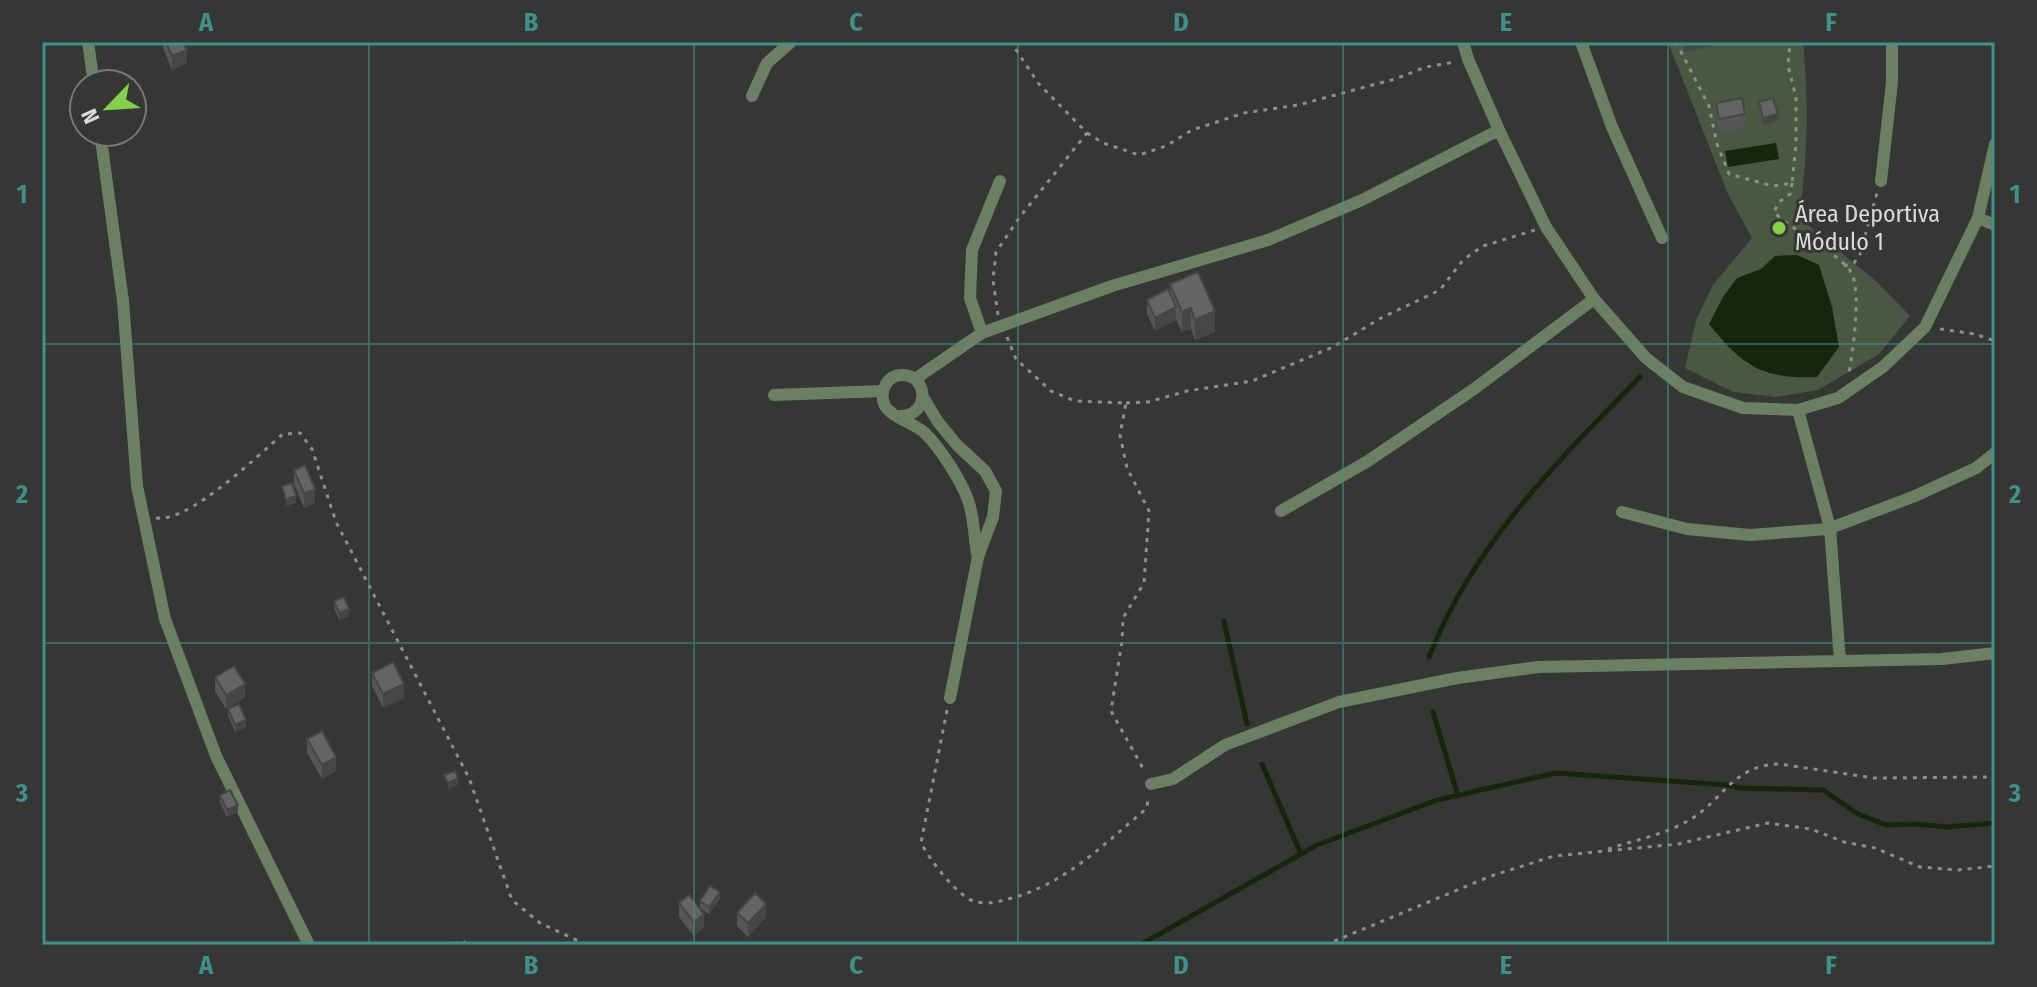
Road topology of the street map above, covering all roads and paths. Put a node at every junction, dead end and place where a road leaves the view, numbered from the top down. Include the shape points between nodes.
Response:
1 (88, 42) edge
2 (791, 42) edge
3 (1011, 42) edge
4 (1463, 42) edge
5 (1581, 42) edge
6 (1676, 42) edge
7 (1790, 42) edge
8 (1892, 42) edge
9 (1468, 59) junction
10 (92, 68) edge
11 (752, 96) dead end
12 (1499, 130) junction
13 (1087, 133) junction
14 (1995, 144) edge
15 (102, 148) edge
16 (1000, 181) dead end
17 (1881, 181) joint
18 (1792, 183) junction
19 (1978, 218) junction
20 (1995, 225) edge
21 (1546, 227) junction
22 (1662, 238) dead end
23 (1844, 266) junction
24 (1594, 299) junction
25 (1002, 326) junction
26 (1925, 327) junction
27 (982, 333) junction
28 (1995, 341) edge
29 (915, 379) junction
30 (883, 391) junction
31 (1846, 392) junction
32 (774, 395) dead end
33 (923, 397) junction
34 (1126, 403) junction
35 (1798, 410) junction
36 (900, 416) junction
37 (1995, 453) edge
38 (1281, 511) dead end
39 (1622, 512) dead end
40 (144, 516) junction
41 (1830, 528) junction
42 (978, 557) junction
43 (1995, 653) edge
44 (1840, 661) junction
45 (950, 698) joint
46 (1995, 777) edge
47 (1151, 784) junction
48 (1601, 852) junction
49 (1995, 866) edge
50 (309, 945) edge
51 (444, 945) edge
52 (465, 945) edge
53 (587, 945) edge
54 (1325, 945) edge

1 - 10 street
2 - 11 street via 767,63
3 - 13 path via 1038,83
4 - 9 street
5 - 22 street
6 - 18 path via 1709,106 1729,174 1773,186
7 - 18 path via 1788,66 1796,97
8 - 17 street
9 - 12 street
9 - 13 path via 1298,105 1244,113 1139,155
12 - 21 street
12 - 25 street via 1362,200 1268,240 1112,286
13 - 25 path via 996,252 993,280
14 - 19 street
15 - 40 street
16 - 27 street via 972,250 970,298
17 - 23 path via 1860,254
18 - 23 path via 1790,194 1774,212
19 - 20 street
19 - 26 street
21 - 24 street
21 - 34 path via 1483,246 1463,260 1440,290 1333,347 1252,381
23 - 31 path via 1852,273 1855,303
24 - 35 street via 1646,358 1683,387 1743,408
24 - 38 street via 1380,453
25 - 27 street
25 - 34 path via 1016,359 1051,391 1075,401
26 - 28 path
26 - 31 street via 1883,367
27 - 29 street
29 - 30 street via 896,376
29 - 33 street
30 - 32 street
30 - 36 street via 884,405
31 - 35 street
33 - 36 street via 918,409
33 - 42 street via 996,491
34 - 47 path via 1120,435 1127,468 1149,511 1144,583 1123,618 1111,711
35 - 41 street
36 - 42 street via 924,433 946,460 968,500
37 - 41 street via 1976,468 1915,496
39 - 41 street via 1687,529 1750,535
40 - 50 street via 165,619 203,726
40 - 53 path via 167,520 190,510 283,434 300,433 312,449 336,522 469,778 512,900 540,923
41 - 44 street
42 - 45 street
43 - 44 street
44 - 47 street via 1538,667 1457,678 1339,702 1225,745 1173,779
45 - 47 path via 921,843 931,862 969,899 989,904 1031,894 1071,872 1147,808
46 - 48 path via 1874,778 1764,764 1727,785 1693,818
48 - 49 path via 1678,844 1768,823 1811,829 1920,867
48 - 54 path via 1554,856 1491,876
51 - 52 path

